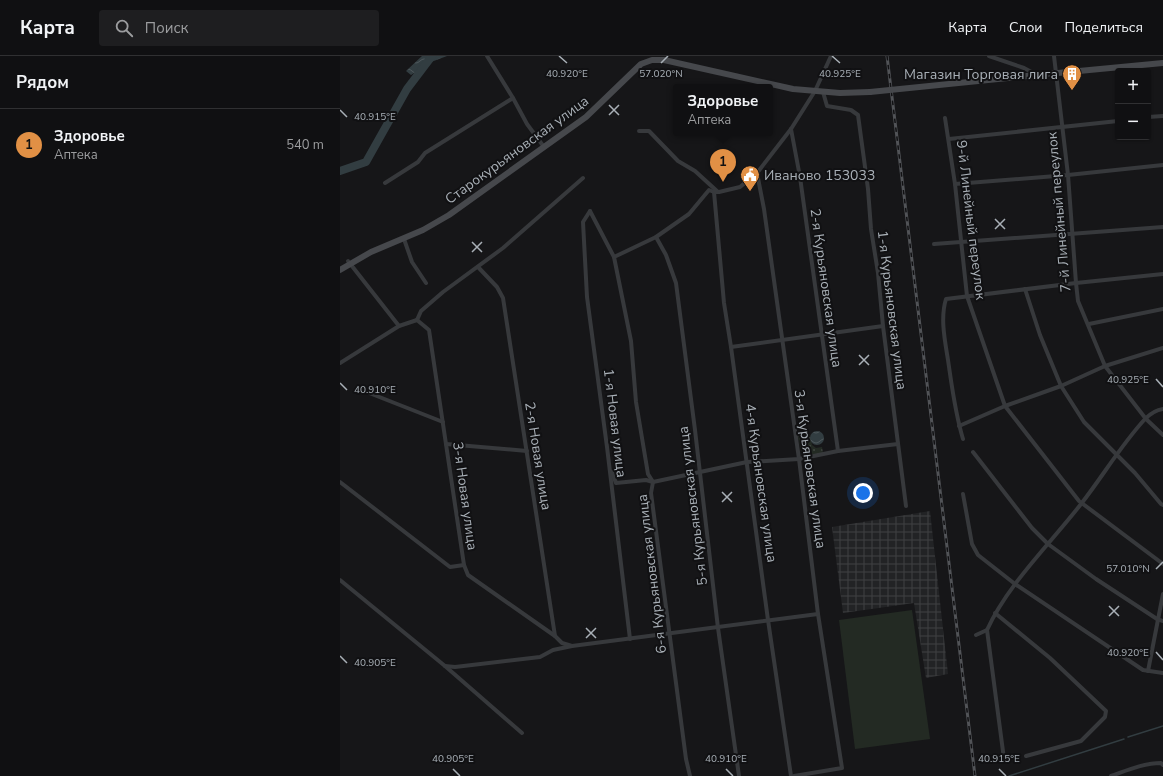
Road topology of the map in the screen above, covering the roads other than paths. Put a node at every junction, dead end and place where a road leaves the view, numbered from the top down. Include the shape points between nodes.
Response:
1 (487, 56) edge
2 (831, 56) edge
3 (989, 56) edge
4 (1054, 56) edge
5 (652, 58) edge
6 (1163, 63) edge
7 (1056, 73) junction
8 (1038, 75) junction
9 (768, 84) edge
10 (773, 85) edge
11 (815, 91) junction
12 (823, 92) junction
13 (513, 98) junction
14 (1163, 116) edge
15 (1151, 117) edge
16 (945, 118) dead end
17 (1115, 121) edge
18 (1062, 126) junction
19 (790, 129) junction
20 (639, 131) dead end
21 (949, 139) junction
22 (544, 147) junction
23 (1163, 165) edge
24 (757, 173) junction
25 (1068, 175) junction
26 (583, 178) dead end
27 (385, 183) dead end
28 (955, 184) junction
29 (716, 192) junction
30 (590, 211) joint
31 (1163, 226) edge
32 (1073, 233) junction
33 (656, 237) junction
34 (404, 239) junction
35 (960, 242) junction
36 (934, 244) dead end
37 (614, 256) junction
38 (349, 262) junction
39 (340, 265) edge
40 (478, 267) junction
41 (340, 270) edge
42 (1163, 274) edge
43 (426, 283) dead end
44 (1076, 283) junction
45 (1025, 289) junction
46 (967, 296) junction
47 (1163, 309) edge
48 (417, 320) junction
49 (1089, 324) junction
50 (399, 326) junction
51 (883, 326) junction
52 (821, 334) junction
53 (782, 340) junction
54 (732, 347) junction
55 (1163, 348) edge
56 (340, 364) edge
57 (1105, 366) junction
58 (1061, 386) junction
59 (359, 388) dead end
60 (1005, 406) junction
61 (1163, 408) edge
62 (1146, 419) junction
63 (443, 422) junction
64 (959, 426) junction
65 (1163, 435) edge
66 (963, 439) dead end
67 (446, 444) junction
68 (898, 444) junction
69 (838, 451) junction
70 (527, 452) junction
71 (973, 452) dead end
72 (1116, 455) junction
73 (798, 459) junction
74 (747, 462) junction
75 (609, 464) junction
76 (700, 471) junction
77 (340, 482) edge
78 (653, 482) junction
79 (963, 494) dead end
80 (1082, 503) junction
81 (1163, 505) edge
82 (906, 506) dead end
83 (1048, 544) junction
84 (1163, 564) edge
85 (464, 565) junction
86 (340, 580) edge
87 (1015, 584) junction
88 (1163, 594) edge
89 (994, 613) junction
90 (818, 614) junction
91 (768, 620) junction
92 (1158, 620) junction
93 (1163, 621) edge
94 (718, 628) junction
95 (987, 630) junction
96 (670, 633) junction
97 (976, 635) dead end
98 (555, 636) junction
99 (633, 638) junction
100 (572, 646) junction
101 (445, 666) junction
102 (1145, 670) junction
103 (1163, 674) edge
104 (522, 733) dead end
105 (1026, 756) dead end
106 (1004, 759) dead end
107 (1162, 764) edge
108 (690, 776) edge
109 (739, 776) edge
110 (791, 776) edge
111 (794, 776) edge
112 (1111, 776) edge

1 - 13 street
2 - 11 street
3 - 8 street
4 - 7 street, 7-й Линейный переулок
5 - 9 main road
5 - 22 main road, Старокурьяновская улица via 634,69 586,118
6 - 7 main road
7 - 8 main road
7 - 18 street, 7-й Линейный переулок
8 - 12 main road, bridge via 870,92
10 - 11 main road
11 - 12 main road
11 - 19 street
12 - 51 street, 1-я Курьяновская улица via 827,106 851,110 858,115
13 - 22 street via 526,124
13 - 27 street via 425,153 418,162
14 - 15 street
16 - 21 street, 9-й Линейный переулок
17 - 18 street
18 - 21 street
18 - 25 street, 7-й Линейный переулок
19 - 24 street
19 - 52 street, 2-я Курьяновская улица via 800,177
20 - 29 street via 649,131 678,161 695,171
21 - 28 street, 9-й Линейный переулок
22 - 34 main road, Старокурьяновская улица via 449,215
23 - 25 street
24 - 29 street via 740,187
24 - 53 street, 3-я Курьяновская улица
25 - 28 street
25 - 32 street, 7-й Линейный переулок
26 - 40 street
28 - 35 street, 9-й Линейный переулок
29 - 33 street via 709,190 689,214
29 - 54 street, 4-я Курьяновская улица via 724,303
30 - 37 street, 6-я Курьяновская улица
30 - 75 street, 1-я Новая улица via 583,222 587,297
31 - 32 street
32 - 35 street
32 - 44 street, 7-й Линейный переулок
33 - 37 street
33 - 76 street, 5-я Курьяновская улица via 676,283
34 - 38 main road, Старокурьяновская улица
34 - 43 street via 412,262
35 - 36 street
35 - 46 street, 9-й Линейный переулок
37 - 78 street, 6-я Курьяновская улица via 631,341 636,402 648,474
38 - 39 main road
38 - 41 main road, Старокурьяновская улица
38 - 50 street
40 - 48 street via 421,311
40 - 70 street, 2-я Новая улица via 497,287 503,298
42 - 44 street
44 - 45 street
44 - 49 street, 7-й Линейный переулок via 1078,301
45 - 46 street
45 - 58 street
46 - 60 street, 9-й Линейный переулок
46 - 64 street via 946,299 944,305 944,332
47 - 49 street
48 - 50 street
48 - 63 street, 3-я Новая улица via 429,330
49 - 57 street, 7-й Линейный переулок
50 - 56 street
51 - 52 street
51 - 68 street, 1-я Курьяновская улица
52 - 53 street
52 - 69 street, 2-я Курьяновская улица
53 - 54 street
53 - 73 street, 3-я Курьяновская улица
54 - 74 street, 4-я Курьяновская улица
55 - 57 street
57 - 58 street
57 - 62 street, 7-й Линейный переулок
58 - 60 street
58 - 72 street via 1084,422
59 - 63 street
60 - 64 street
60 - 80 street, 9-й Линейный переулок
61 - 62 street
62 - 65 street, 7-й Линейный переулок
62 - 72 street
63 - 67 street, 3-я Новая улица
64 - 66 street
67 - 70 street
67 - 85 street, 3-я Новая улица
68 - 69 street
68 - 82 street, 1-я Курьяновская улица
69 - 73 street
70 - 98 street, 2-я Новая улица
71 - 83 street via 1032,528
72 - 80 street
72 - 81 street
73 - 74 street
73 - 90 street, 3-я Курьяновская улица
74 - 76 street
74 - 91 street, 4-я Курьяновская улица
75 - 78 street via 616,484 646,480
75 - 99 street, 1-я Новая улица
76 - 78 street
76 - 94 street, 5-я Курьяновская улица
77 - 85 street via 450,567
78 - 96 street, 6-я Курьяновская улица via 651,493
79 - 87 street via 972,544 978,555
80 - 83 street
80 - 84 street, 9-й Линейный переулок
83 - 87 street
83 - 92 street
85 - 98 street, 3-я Новая улица via 468,575
86 - 101 street
87 - 89 street
87 - 102 street
88 - 92 street
89 - 95 street
89 - 105 street via 1050,658 1106,711 1105,717 1081,741
90 - 91 street
90 - 111 street, 3-я Курьяновская улица via 842,768
91 - 94 street
91 - 110 street, 4-я Курьяновская улица
92 - 93 street
92 - 102 street
94 - 96 street
94 - 109 street, 5-я Курьяновская улица
95 - 97 street
95 - 106 street
96 - 99 street
96 - 108 street, 6-я Курьяновская улица
98 - 100 street via 562,643
99 - 100 street
100 - 101 street via 552,650 540,657
101 - 104 street
102 - 103 street
107 - 112 street via 1145,764

